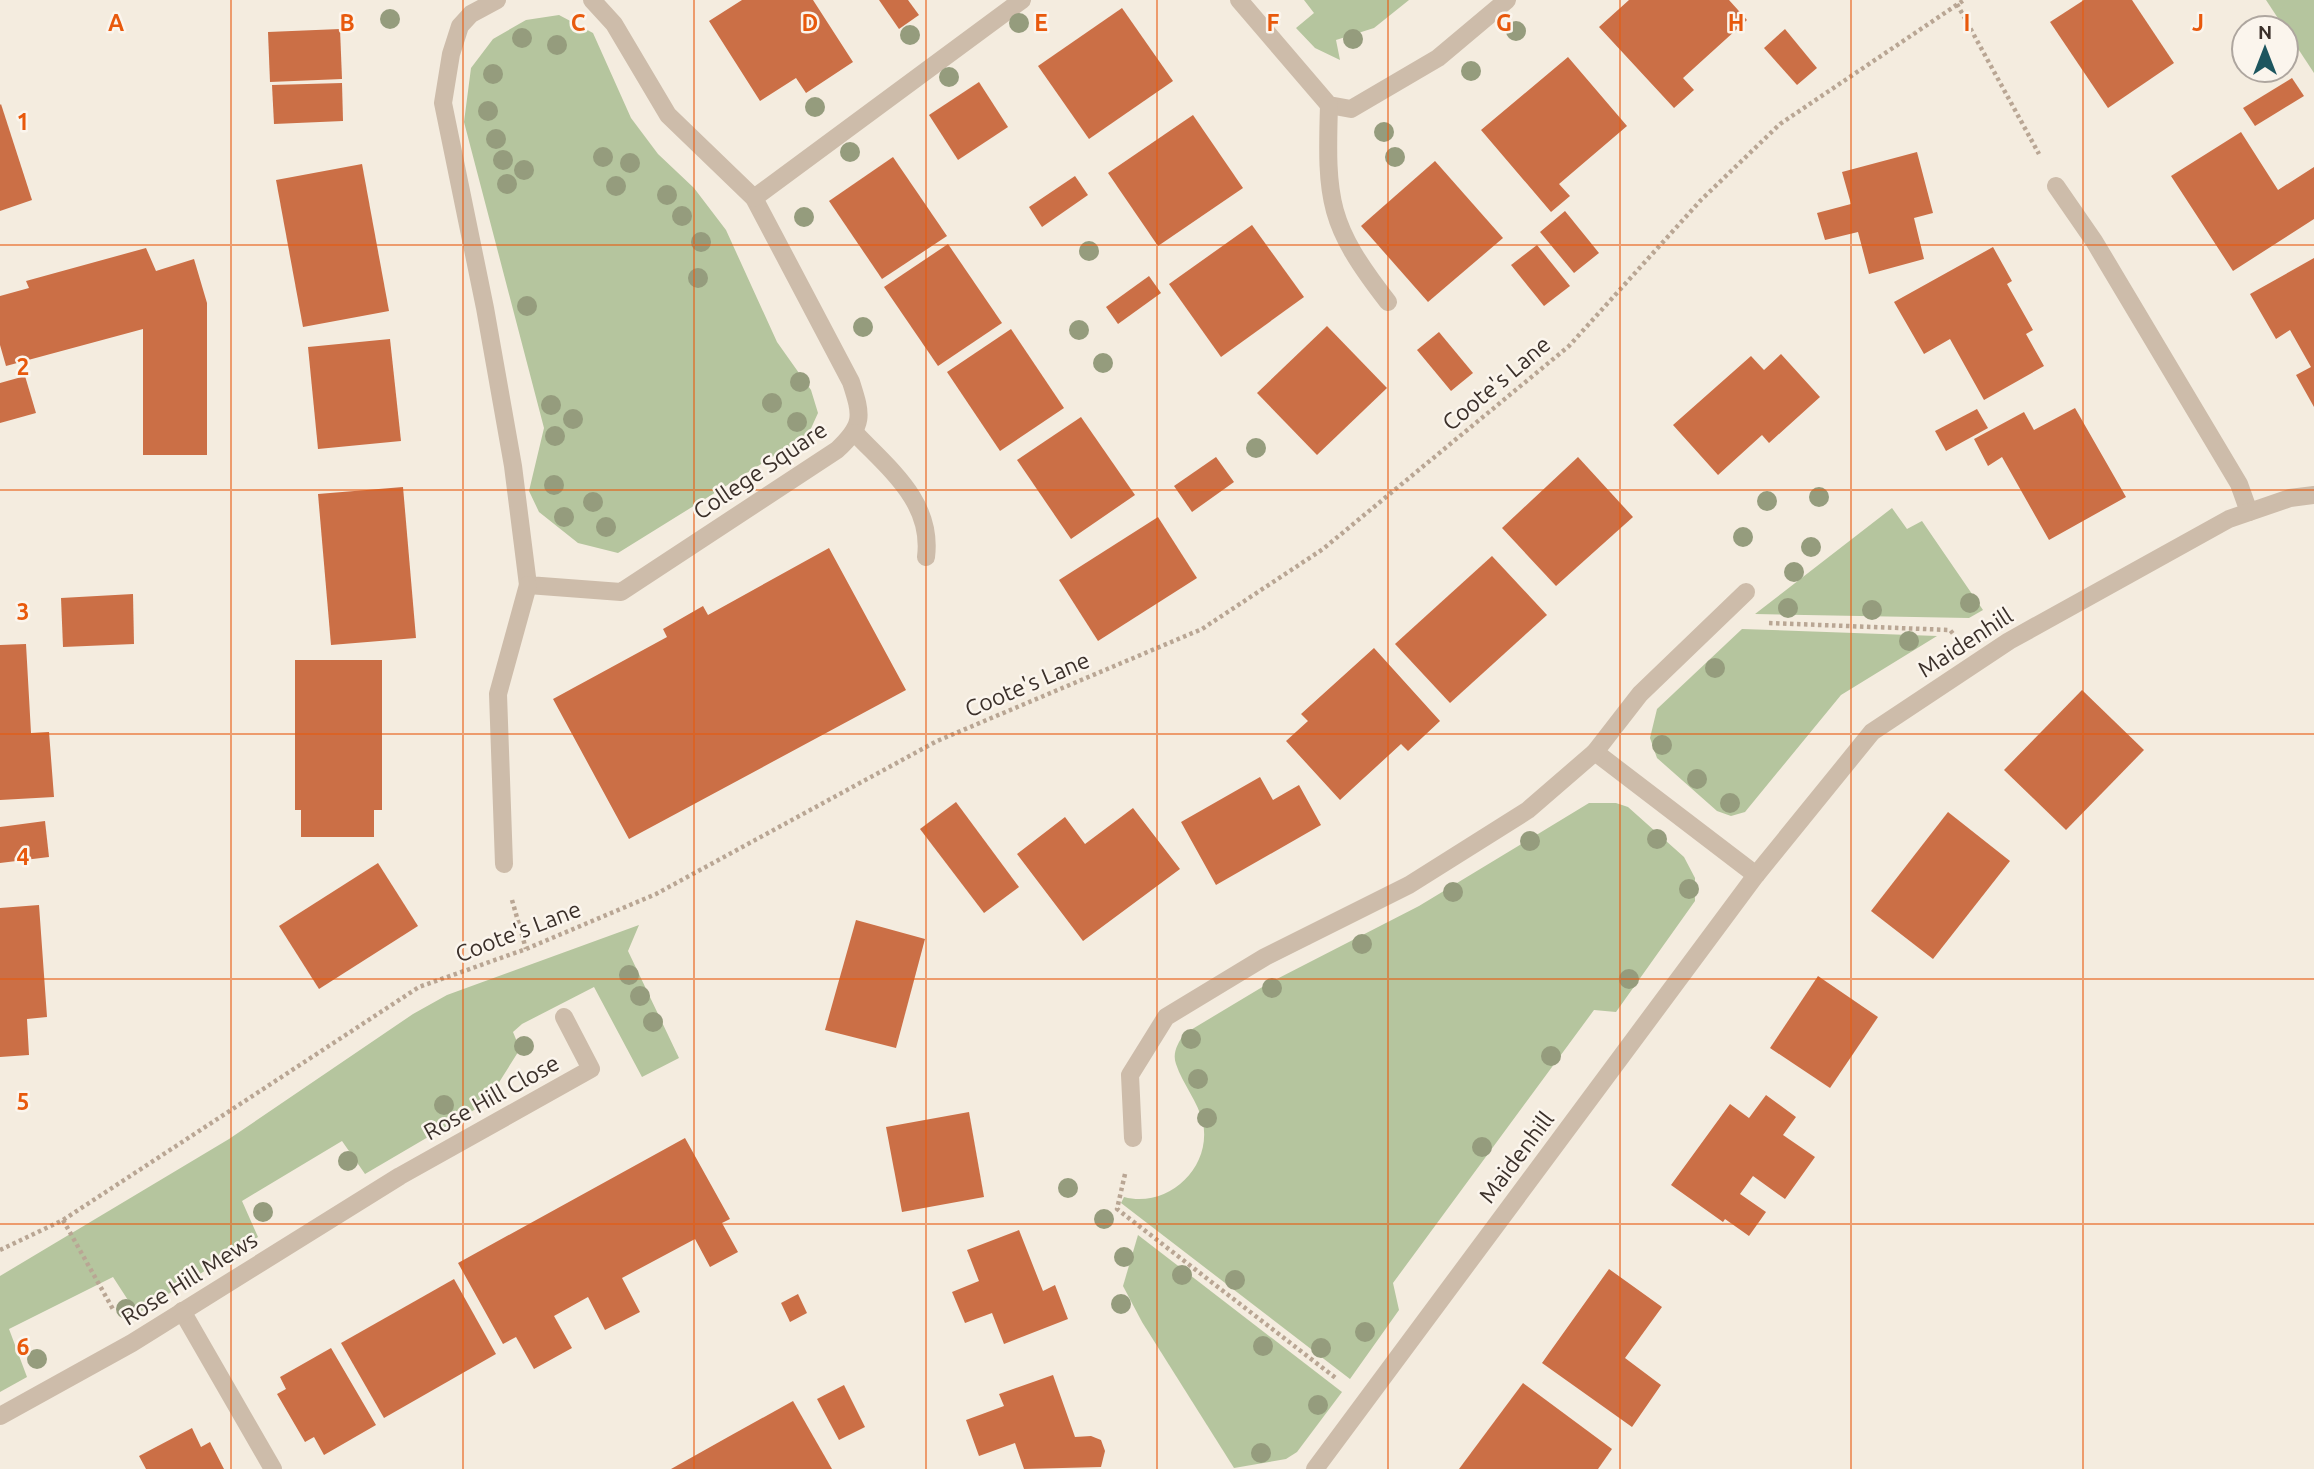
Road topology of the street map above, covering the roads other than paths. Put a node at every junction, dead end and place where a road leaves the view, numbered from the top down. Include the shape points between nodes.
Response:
1 (497, 0) edge
2 (592, 0) edge
3 (1022, 0) edge
4 (1239, 0) edge
5 (1507, 0) edge
6 (1329, 105) junction
7 (2056, 186) dead end
8 (754, 198) junction
9 (1388, 302) dead end
10 (855, 433) junction
11 (2314, 495) edge
12 (2249, 512) junction
13 (926, 556) dead end
14 (528, 585) junction
15 (1746, 592) dead end
16 (1595, 752) junction
17 (504, 864) road end
18 (1756, 875) junction
19 (564, 1017) dead end
20 (1133, 1138) road end
21 (400, 1175) joint
22 (181, 1311) junction
23 (0, 1416) edge
24 (273, 1469) edge
25 (1315, 1469) edge

1 - 14 street via 460,26 443,103 513,466
2 - 8 street, College Square via 614,24 668,115
3 - 8 street
4 - 6 street
5 - 6 street via 1428,64 1351,109
6 - 9 street via 1327,176 1336,220 1362,269
7 - 12 street via 2094,241 2239,484
8 - 10 street, College Square via 851,382 859,408
10 - 13 street via 909,490 923,515
10 - 14 street, College Square via 837,450 621,592
11 - 12 street, Maidenhill
12 - 18 street, Maidenhill via 2009,641 1872,732
14 - 17 street via 498,694
15 - 16 street via 1640,694
16 - 18 street
16 - 20 street via 1528,810 1409,884 1265,957 1166,1017 1130,1075
18 - 25 street, Maidenhill
19 - 21 street, Rose Hill Close via 592,1069
21 - 22 street, Rose Hill Mews
22 - 23 street, Rose Hill Mews
22 - 24 street

